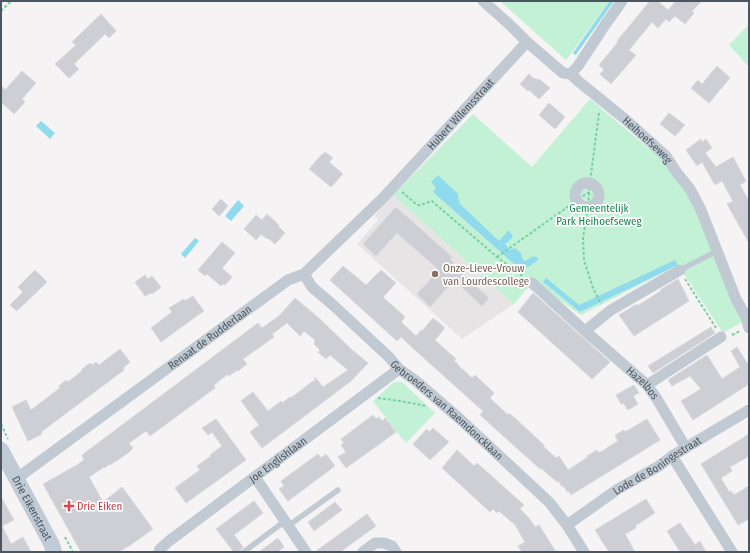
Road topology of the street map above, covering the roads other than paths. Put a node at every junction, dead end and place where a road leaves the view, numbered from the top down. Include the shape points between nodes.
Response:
1 (483, 1) edge
2 (622, 1) edge
3 (527, 42) junction
4 (571, 74) junction
5 (394, 186) joint
6 (588, 207) joint
7 (711, 254) junction
8 (680, 270) joint
9 (304, 274) junction
10 (532, 283) road end
11 (748, 327) edge
12 (585, 331) junction
13 (721, 337) road end
14 (399, 369) junction
15 (647, 385) junction
16 (749, 410) edge
17 (686, 448) junction
18 (672, 456) junction
19 (3, 460) edge
20 (255, 477) junction
21 (16, 479) junction
22 (338, 490) dead end
23 (287, 524) junction
24 (567, 525) junction
25 (55, 550) edge
26 (246, 551) dead end
27 (159, 552) edge
28 (306, 552) edge
29 (363, 552) edge
30 (396, 552) edge
31 (584, 552) edge
32 (732, 552) edge

1 - 3 street, Heihoefseweg
2 - 4 street
3 - 4 street, Heihoefseweg via 563,73
3 - 5 street, Hubert Wilemsstraat
4 - 7 street, Heihoefseweg via 666,156 698,204
5 - 9 street, Renaat de Rudderlaan
6 - 6 street via 595,204 599,193 596,186 589,187 585,182 578,186 575,194 576,200
7 - 8 lane
7 - 11 street, Heihoefseweg via 746,317
8 - 12 street via 611,310
9 - 14 street, Gebroeders van Raemdoncklaan via 312,287
9 - 21 street, Renaat de Rudderlaan via 288,280
10 - 12 street, Hazelbos
12 - 15 street, Hazelbos
13 - 15 street
14 - 20 street, Joe Englishlaan
14 - 24 street, Gebroeders van Raemdoncklaan via 416,381 549,502
15 - 17 street, Hazelbos
16 - 17 street, Lode de Boningestraat
17 - 18 street, Lode de Boningestraat
18 - 24 street, Lode de Boningestraat via 618,489
18 - 32 street
19 - 21 street, Drie Eikenstraat
20 - 23 street
20 - 27 street, Joe Englishlaan via 168,540
21 - 25 street, Drie Eikenstraat
22 - 23 lane
23 - 26 lane
23 - 28 street
24 - 31 street, Gebroeders van Raemdoncklaan
29 - 30 street via 375,543 384,543 392,546

